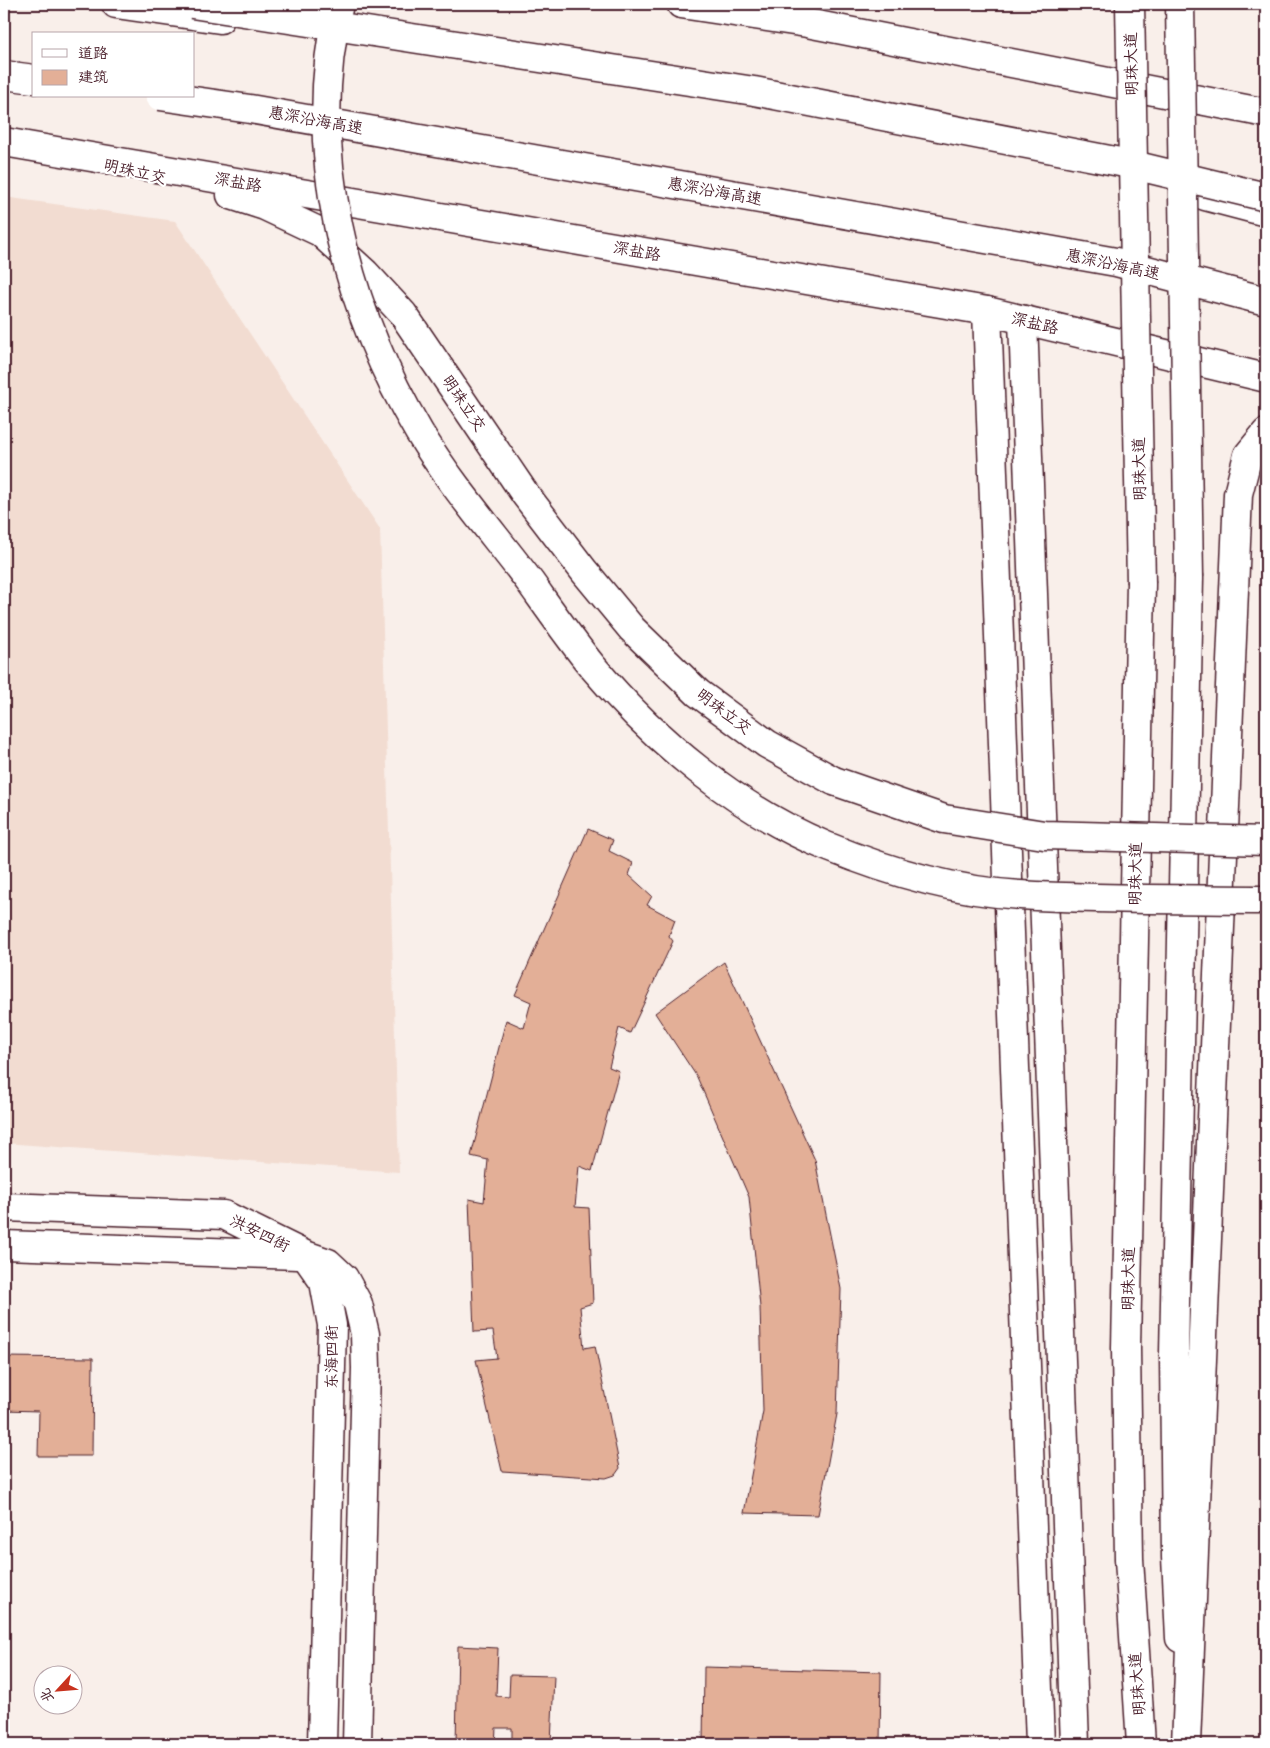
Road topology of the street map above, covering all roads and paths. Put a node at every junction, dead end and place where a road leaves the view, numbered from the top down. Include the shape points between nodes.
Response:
1 (116, 4) edge
2 (192, 4) edge
3 (339, 4) edge
4 (681, 4) edge
5 (1130, 4) edge
6 (1180, 4) edge
7 (4, 68) edge
8 (32, 72) edge
9 (4, 75) edge
10 (32, 79) edge
11 (195, 92) edge
12 (175, 98) edge
13 (1266, 113) edge
14 (13, 144) edge
15 (1266, 198) edge
16 (1266, 212) edge
17 (1266, 293) edge
18 (1266, 301) edge
19 (987, 311) junction
20 (1023, 320) junction
21 (1266, 378) edge
22 (1266, 433) edge
23 (1266, 841) edge
24 (1266, 900) edge
25 (4, 1207) edge
26 (4, 1245) edge
27 (305, 1255) junction
28 (322, 1744) edge
29 (357, 1744) edge
30 (1040, 1744) edge
31 (1075, 1744) edge
32 (1141, 1744) edge
33 (1186, 1744) edge

1 - 16 main road via 780,104 1153,183
2 - 15 main road, bridge via 754,91 1125,164
3 - 24 main road, bridge via 331,36 326,93 328,167 340,234 382,365 421,435 456,485 592,665 643,720 702,773 762,813 822,844 886,868 953,885 1018,895
4 - 13 main road via 807,23
5 - 32 main road, 明珠大道, bridge via 1141,583 1126,1358 1129,1559
6 - 33 main road, bridge via 1189,577 1174,1355 1176,1557
7 - 8 main road
9 - 10 main road
11 - 17 main road via 238,97 1056,243
12 - 18 main road, 惠深沿海高速, bridge via 250,108 1116,262
14 - 19 main road, 深盐路
14 - 23 main road, 明珠立交, bridge via 210,189 264,206 320,232 403,314 525,494 632,629 698,693 767,744 834,781 944,819 1044,835
19 - 20 main road, 深盐路
19 - 30 main road
20 - 21 main road, 深盐路
20 - 31 main road
22 - 33 main road via 1248,455 1238,494
25 - 27 main road, 洪安四街 via 224,1216
26 - 27 main road, 洪安四街
27 - 28 main road, 东海四街 via 324,1282 332,1325
27 - 29 main road, 东海四街 via 328,1262 344,1278 358,1304 365,1334

